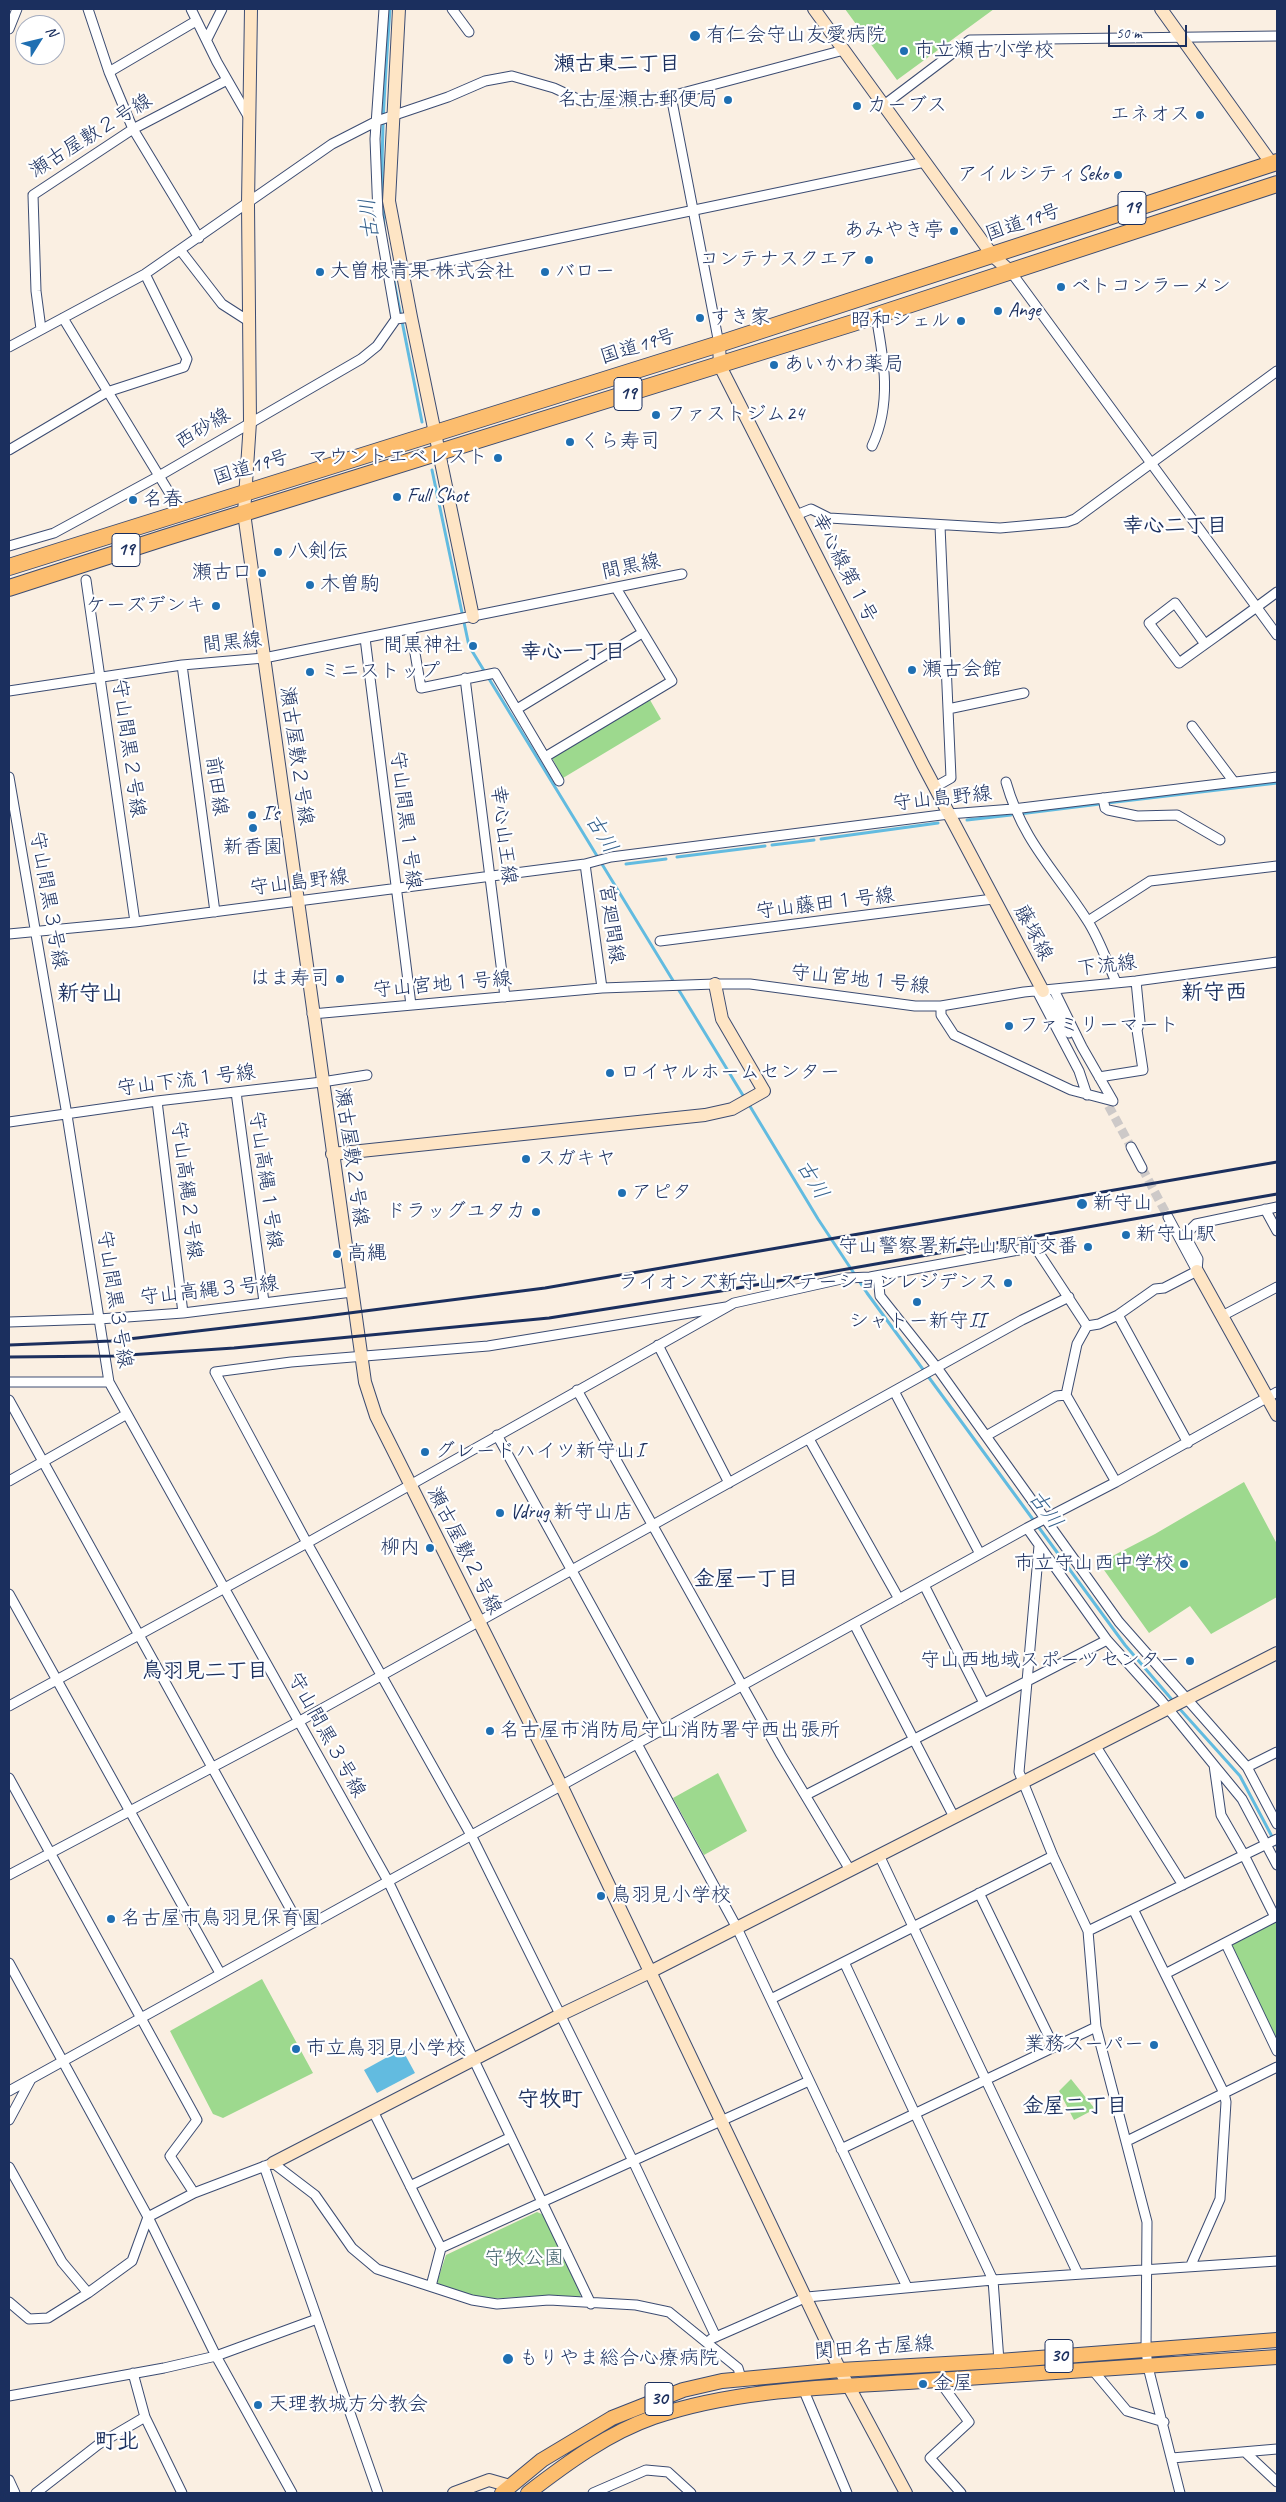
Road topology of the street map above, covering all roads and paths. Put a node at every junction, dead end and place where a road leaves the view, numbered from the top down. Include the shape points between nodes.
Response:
1 (17, 9) edge
2 (88, 9) edge
3 (191, 9) edge
4 (222, 9) edge
5 (251, 9) edge
6 (384, 9) edge
7 (399, 9) edge
8 (452, 9) edge
9 (814, 9) edge
10 (1161, 9) edge
11 (196, 22) junction
12 (9, 29) edge
13 (469, 32) dead end
14 (1180, 36) junction
15 (1277, 36) edge
16 (207, 38) junction
17 (844, 50) junction
18 (109, 72) junction
19 (228, 80) junction
20 (671, 96) junction
21 (884, 105) junction
22 (384, 118) junction
23 (250, 120) junction
24 (133, 128) junction
25 (925, 162) junction
26 (1275, 162) edge
27 (1277, 184) edge
28 (248, 204) junction
29 (693, 210) junction
30 (199, 238) junction
31 (181, 251) junction
32 (993, 256) junction
33 (402, 271) junction
34 (1011, 272) junction
35 (145, 274) junction
36 (876, 316) junction
37 (63, 318) junction
38 (403, 318) junction
39 (250, 322) junction
40 (41, 329) junction
41 (720, 344) junction
42 (9, 347) edge
43 (720, 366) junction
44 (1277, 371) edge
45 (107, 392) junction
46 (250, 422) junction
47 (434, 434) junction
48 (872, 446) dead end
49 (9, 450) edge
50 (438, 452) junction
51 (1152, 463) junction
52 (159, 476) junction
53 (246, 491) junction
54 (181, 512) junction
55 (244, 514) junction
56 (796, 515) junction
57 (940, 526) junction
58 (9, 546) edge
59 (9, 568) edge
60 (682, 574) dead end
61 (86, 580) dead end
62 (9, 588) edge
63 (616, 588) junction
64 (1277, 592) edge
65 (1257, 607) junction
66 (471, 618) junction
67 (411, 630) junction
68 (642, 633) junction
69 (1277, 635) edge
70 (365, 638) junction
71 (1205, 644) junction
72 (264, 658) junction
73 (182, 665) junction
74 (100, 676) junction
75 (465, 678) junction
76 (9, 691) edge
77 (1024, 693) dead end
78 (516, 709) junction
79 (948, 709) junction
80 (1192, 726) dead end
81 (545, 757) junction
82 (9, 777) edge
83 (1277, 777) edge
84 (559, 781) dead end
85 (1006, 782) dead end
86 (1234, 782) junction
87 (935, 787) junction
88 (1103, 798) junction
89 (1014, 809) junction
90 (950, 814) junction
91 (1220, 840) dead end
92 (589, 863) junction
93 (1277, 866) edge
94 (491, 876) junction
95 (396, 888) junction
96 (994, 899) junction
97 (297, 901) junction
98 (215, 912) junction
99 (1088, 921) junction
100 (135, 922) junction
101 (36, 931) junction
102 (9, 934) edge
103 (660, 941) dead end
104 (1277, 962) edge
105 (1136, 981) junction
106 (1116, 982) junction
107 (715, 984) junction
108 (602, 988) junction
109 (1045, 991) junction
110 (505, 997) junction
111 (411, 1005) junction
112 (941, 1006) junction
113 (312, 1014) junction
114 (367, 1075) dead end
115 (1100, 1077) junction
116 (322, 1082) junction
117 (236, 1092) junction
118 (1087, 1094) junction
119 (1102, 1094) tunnel mouth
120 (157, 1101) junction
121 (67, 1115) junction
122 (9, 1122) edge
123 (1131, 1147) tunnel mouth
124 (332, 1154) junction
125 (1142, 1168) tunnel mouth
126 (1277, 1208) edge
127 (1265, 1209) junction
128 (1168, 1217) tunnel mouth
129 (1277, 1231) edge
130 (1197, 1271) junction
131 (874, 1276) junction
132 (1277, 1287) edge
133 (352, 1292) junction
134 (1069, 1297) junction
135 (264, 1302) junction
136 (726, 1307) junction
137 (183, 1313) junction
138 (1118, 1315) junction
139 (1222, 1316) junction
140 (99, 1320) junction
141 (9, 1322) edge
142 (1086, 1326) junction
143 (658, 1345) junction
144 (362, 1357) junction
145 (938, 1369) junction
146 (9, 1382) edge
147 (109, 1382) junction
148 (577, 1390) junction
149 (894, 1391) junction
150 (1066, 1395) junction
151 (1272, 1395) edge
152 (9, 1400) edge
153 (127, 1414) junction
154 (1277, 1415) edge
155 (497, 1435) junction
156 (986, 1436) junction
157 (810, 1439) junction
158 (1188, 1443) junction
159 (43, 1462) junction
160 (9, 1481) edge
161 (1116, 1482) junction
162 (729, 1483) junction
163 (409, 1484) junction
164 (1046, 1518) junction
165 (653, 1525) junction
166 (1027, 1528) junction
167 (307, 1543) junction
168 (1039, 1546) junction
169 (980, 1554) junction
170 (572, 1570) junction
171 (924, 1585) junction
172 (224, 1588) junction
173 (9, 1594) edge
174 (899, 1599) junction
175 (479, 1622) junction
176 (854, 1624) junction
177 (139, 1635) junction
178 (1107, 1640) junction
179 (1277, 1653) edge
180 (381, 1677) junction
181 (56, 1680) junction
182 (1028, 1680) junction
183 (742, 1686) junction
184 (1185, 1700) junction
185 (984, 1704) junction
186 (9, 1706) edge
187 (1170, 1708) junction
188 (298, 1722) junction
189 (661, 1732) junction
190 (914, 1740) junction
191 (638, 1744) junction
192 (1095, 1745) junction
193 (1277, 1752) edge
194 (1214, 1765) junction
195 (1247, 1766) junction
196 (212, 1768) junction
197 (9, 1778) edge
198 (1022, 1783) junction
199 (562, 1787) junction
200 (806, 1795) junction
201 (130, 1811) junction
202 (954, 1817) junction
203 (1277, 1824) edge
204 (471, 1835) junction
205 (1277, 1839) edge
206 (1266, 1844) junction
207 (50, 1853) junction
208 (879, 1855) junction
209 (1244, 1855) junction
210 (1053, 1856) junction
211 (1277, 1865) edge
212 (850, 1870) junction
213 (9, 1875) edge
214 (388, 1881) junction
215 (1182, 1885) junction
216 (979, 1893) junction
217 (1133, 1909) junction
218 (1276, 1917) edge
219 (913, 1927) junction
220 (301, 1928) junction
221 (737, 1928) junction
222 (1088, 1931) junction
223 (1226, 1944) junction
224 (844, 1962) junction
225 (9, 1963) edge
226 (650, 1972) junction
227 (220, 1974) junction
228 (1165, 1974) junction
229 (771, 1999) junction
230 (560, 2015) junction
231 (141, 2018) junction
232 (1096, 2027) junction
233 (1054, 2047) junction
234 (1277, 2051) edge
235 (473, 2059) junction
236 (63, 2061) junction
237 (1277, 2067) edge
238 (31, 2078) junction
239 (986, 2080) junction
240 (809, 2081) junction
241 (9, 2091) edge
242 (1224, 2093) junction
243 (373, 2111) junction
244 (914, 2114) junction
245 (9, 2120) edge
246 (721, 2121) junction
247 (511, 2137) junction
248 (1127, 2141) junction
249 (841, 2149) junction
250 (633, 2161) junction
251 (268, 2164) junction
252 (9, 2167) edge
253 (410, 2186) junction
254 (194, 2193) junction
255 (542, 2202) junction
256 (148, 2217) junction
257 (441, 2248) junction
258 (1277, 2260) edge
259 (1191, 2266) junction
260 (1148, 2270) junction
261 (1078, 2274) junction
262 (993, 2280) junction
263 (431, 2286) junction
264 (907, 2287) junction
265 (88, 2293) junction
266 (807, 2297) junction
267 (9, 2302) edge
268 (591, 2304) junction
269 (317, 2319) junction
270 (716, 2337) junction
271 (1277, 2340) edge
272 (706, 2342) junction
273 (1146, 2349) junction
274 (216, 2356) junction
275 (1277, 2357) edge
276 (999, 2361) junction
277 (1148, 2367) junction
278 (1091, 2368) junction
279 (840, 2370) junction
280 (133, 2373) junction
281 (741, 2378) junction
282 (938, 2380) junction
283 (849, 2386) junction
284 (804, 2391) junction
285 (9, 2396) edge
286 (145, 2417) junction
287 (1164, 2422) junction
288 (1277, 2449) edge
289 (1244, 2452) junction
290 (1172, 2458) junction
291 (9, 2480) edge
292 (1277, 2482) edge
293 (506, 2490) edge
294 (600, 2492) edge
295 (14, 2493) edge
296 (36, 2493) edge
297 (182, 2493) edge
298 (292, 2493) edge
299 (378, 2493) edge
300 (454, 2493) edge
301 (528, 2493) edge
302 (691, 2493) edge
303 (847, 2493) edge
304 (906, 2493) edge
305 (961, 2493) edge
306 (1180, 2493) edge

1 - 12 street
2 - 18 street
3 - 11 street
4 - 16 street
5 - 23 street, 瀬古屋敷２号線
6 - 22 street
7 - 22 street
8 - 13 street
9 - 17 street
10 - 14 street
11 - 16 street
11 - 18 street
14 - 15 street
14 - 21 street via 970,40
14 - 26 street
16 - 19 street
17 - 20 street
17 - 21 street
18 - 24 street
19 - 23 street
19 - 24 street, 瀬古屋敷２号線
20 - 22 street via 609,103 582,101 554,88 512,76 485,81
20 - 29 street
21 - 25 street
22 - 28 street via 332,144
22 - 33 street via 389,201
22 - 38 street via 375,139 378,215
23 - 28 street, 瀬古屋敷２号線
24 - 30 street
24 - 40 street, 瀬古屋敷２号線 via 33,195 36,292
25 - 29 street
25 - 32 street
26 - 32 highway, 国道19号 / 19
27 - 34 highway, 国道19号 / 19
28 - 30 street
28 - 39 street, 瀬古屋敷２号線
29 - 33 street
29 - 41 street
30 - 31 street
31 - 35 street
31 - 39 street via 222,304
32 - 34 street
32 - 41 highway, 国道19号 / 19
33 - 38 street
34 - 36 highway, 国道19号 / 19
34 - 51 street
35 - 37 street
35 - 45 street via 187,359 184,367
36 - 43 highway, 国道19号 / 19
36 - 48 street via 884,360 885,399
37 - 40 street
37 - 45 street
38 - 46 street, 西砂線 via 378,346 361,359
38 - 47 street
39 - 46 street, 瀬古屋敷２号線
40 - 42 street
41 - 43 street
41 - 47 highway, 国道19号 / 19
43 - 50 highway, 国道19号 / 19
43 - 56 street, 幸心線第１号
44 - 51 street
45 - 49 street
45 - 52 street
46 - 52 street, 西砂線
46 - 53 street, 瀬古屋敷２号線
47 - 50 street
47 - 53 highway, 国道19号 / 19
50 - 55 highway, 国道19号 / 19
50 - 66 street
51 - 57 street via 1075,520 1000,528
51 - 65 street
52 - 54 street
52 - 58 street, 西砂線 via 54,533
53 - 54 highway, 国道19号 / 19
53 - 55 street, 瀬古屋敷２号線
54 - 59 highway, 国道19号 / 19
55 - 62 highway, 国道19号 / 19
55 - 72 street, 瀬古屋敷２号線
56 - 57 street via 811,509 829,518
56 - 87 street, 幸心線第１号
57 - 79 street
60 - 63 street, 間黒線
61 - 74 street, 守山間黒２号線
63 - 66 street, 間黒線
63 - 68 street
64 - 65 street
65 - 69 street
65 - 71 street
66 - 67 street, 間黒線
67 - 70 street, 間黒線
67 - 75 street via 421,688
68 - 78 street
68 - 81 street via 672,681
70 - 72 street, 間黒線
70 - 95 street, 守山間黒１号線
71 - 71 street via 1180,663 1149,622 1175,603
72 - 73 street, 間黒線
72 - 97 street, 瀬古屋敷２号線
73 - 74 street, 間黒線
73 - 98 street, 前田線
74 - 76 street, 間黒線
74 - 100 street, 守山間黒２号線
75 - 78 street via 495,673
75 - 94 street, 幸心山王線
77 - 79 street
78 - 81 street
79 - 87 street via 951,778
80 - 86 street
81 - 84 street
82 - 101 street, 守山間黒３号線
83 - 86 street, 守山島野線
85 - 89 street
86 - 88 street, 守山島野線
87 - 90 street, 藤塚線
88 - 89 street, 守山島野線
88 - 91 street via 1108,810 1137,816 1177,815
89 - 90 street, 守山島野線
89 - 99 street via 1034,847
90 - 92 street, 守山島野線 via 610,856
90 - 96 street, 藤塚線
92 - 94 street, 守山島野線
92 - 108 street, 宮廻間線
93 - 99 street via 1150,881
94 - 95 street, 守山島野線
94 - 110 street, 幸心山王線
95 - 97 street, 守山島野線
95 - 111 street, 守山間黒１号線
96 - 103 street, 守山藤田１号線
96 - 109 street, 藤塚線
97 - 98 street, 守山島野線
97 - 113 street, 瀬古屋敷２号線
98 - 100 street, 守山島野線
99 - 106 street
100 - 101 street, 守山島野線
101 - 102 street, 守山島野線
101 - 121 street, 守山間黒３号線
104 - 105 street, 下流線
105 - 106 street, 下流線
105 - 115 street via 1143,1070
106 - 109 street, 下流線
107 - 108 street, 守山宮地１号線
107 - 112 street, 守山宮地１号線 via 750,984 916,1006
107 - 124 street via 722,1019 764,1091 732,1109 706,1115
108 - 110 street, 守山宮地１号線
109 - 112 street, 下流線
109 - 115 street
109 - 118 street
109 - 119 street, 藤塚線
110 - 111 street, 守山宮地１号線
111 - 113 street, 守山宮地１号線
112 - 118 street, 守山宮地１号線 via 941,1015 954,1035 1071,1090
113 - 116 street, 瀬古屋敷２号線
114 - 116 street, 守山下流１号線
115 - 118 street, 守山宮地１号線 via 1113,1100
116 - 117 street, 守山下流１号線
116 - 124 street, 瀬古屋敷２号線
117 - 120 street, 守山下流１号線
117 - 135 street, 守山高縄１号線
120 - 121 street, 守山下流１号線
120 - 137 street, 守山高縄２号線
121 - 122 street, 守山下流１号線
121 - 140 street, 守山間黒３号線
123 - 125 street
124 - 133 street, 瀬古屋敷２号線
126 - 127 street
127 - 129 street
127 - 130 street via 1196,1224 1184,1235 1198,1259
128 - 130 street
130 - 138 street via 1164,1288 1155,1289
130 - 139 street
131 - 134 street via 1035,1247
131 - 136 street via 844,1278
131 - 145 street via 880,1296
132 - 139 street
133 - 135 street, 守山高縄３号線
133 - 144 street, 瀬古屋敷２号線
134 - 142 street
134 - 145 street
135 - 137 street, 守山高縄３号線
136 - 143 street
136 - 144 street via 488,1346
137 - 140 street, 守山高縄３号線
138 - 142 street via 1100,1324
138 - 158 street
139 - 151 street
140 - 141 street, 守山高縄３号線
140 - 147 street, 守山間黒３号線
142 - 150 street via 1077,1344
143 - 148 street
143 - 162 street
144 - 163 street, 瀬古屋敷２号線 via 365,1382 376,1416
144 - 167 street via 215,1372
145 - 149 street
145 - 156 street
146 - 147 street
147 - 153 street, 守山間黒３号線
148 - 155 street
148 - 165 street
149 - 157 street
149 - 169 street
150 - 156 street via 1056,1396
150 - 161 street
151 - 154 street
151 - 158 street
152 - 159 street
153 - 159 street
153 - 172 street, 守山間黒３号線
155 - 163 street
155 - 170 street
156 - 164 street
157 - 162 street
157 - 174 street
158 - 161 street
159 - 160 street
159 - 177 street
161 - 164 street
162 - 165 street
163 - 167 street
163 - 175 street, 瀬古屋敷２号線
164 - 166 street
164 - 184 street via 1119,1622
165 - 170 street
165 - 183 street
166 - 168 street
166 - 169 street
167 - 172 street
167 - 180 street
168 - 178 street
168 - 182 street
169 - 171 street
170 - 175 street
170 - 189 street
171 - 174 street
171 - 185 street
172 - 177 street
172 - 188 street, 守山間黒３号線
173 - 181 street
174 - 176 street
175 - 180 street
175 - 199 street, 瀬古屋敷２号線
176 - 183 street
176 - 190 street
177 - 181 street
177 - 196 street
178 - 182 street
178 - 187 street
179 - 184 street
180 - 188 street
180 - 204 street
181 - 186 street
181 - 201 street
182 - 185 street
182 - 198 street via 1019,1772
183 - 189 street
183 - 200 street
184 - 187 street
184 - 195 street
185 - 190 street
187 - 192 street
187 - 194 street
188 - 196 street
188 - 214 street, 守山間黒３号線
189 - 191 street
190 - 200 street
190 - 202 street
191 - 199 street
191 - 221 street
192 - 198 street
192 - 215 street
193 - 195 street
194 - 206 street via 1242,1799
194 - 209 street via 1221,1815
195 - 203 street
196 - 201 street
196 - 220 street
197 - 207 street
198 - 202 street
198 - 210 street
199 - 204 street
199 - 226 street, 瀬古屋敷２号線
200 - 212 street
201 - 207 street
201 - 227 street
202 - 208 street
204 - 214 street
204 - 230 street
205 - 206 street
206 - 209 street
206 - 211 street
207 - 213 street
207 - 231 street
208 - 212 street
208 - 219 street
209 - 215 street
209 - 218 street
210 - 216 street
210 - 222 street
212 - 221 street
214 - 220 street
214 - 235 street, 守山間黒３号線
215 - 217 street
216 - 219 street
216 - 233 street
217 - 222 street
217 - 228 street
218 - 223 street
219 - 224 street
219 - 239 street
220 - 227 street
221 - 226 street
221 - 229 street
222 - 232 street
223 - 228 street
223 - 234 street
224 - 229 street
224 - 244 street
225 - 236 street
226 - 230 street
226 - 246 street, 瀬古屋敷２号線
227 - 231 street
228 - 242 street
229 - 240 street
230 - 235 street
230 - 250 street
231 - 236 street
231 - 254 street via 197,2120 170,2156
232 - 233 street
232 - 248 street
233 - 239 street
235 - 243 street
235 - 247 street, 守山間黒３号線
236 - 238 street
236 - 256 street
237 - 242 street
238 - 241 street
238 - 245 street
239 - 244 street
239 - 261 street
240 - 246 street
240 - 249 street
242 - 248 street
242 - 259 street via 1220,2199
243 - 251 street
243 - 253 street
244 - 249 street
244 - 262 street
246 - 250 street
246 - 266 street, 瀬古屋敷２号線
247 - 253 street
247 - 255 street, 守山間黒３号線
248 - 260 street via 1147,2222
249 - 264 street
250 - 255 street
250 - 270 street
251 - 254 street
251 - 263 street via 315,2195 352,2248 377,2269
251 - 269 street
252 - 265 street via 62,2262
253 - 257 street
254 - 256 street
255 - 257 street
255 - 268 street, 守山間黒３号線
256 - 265 street via 132,2261
256 - 274 street
257 - 263 street
258 - 259 street
259 - 260 street
260 - 261 street
260 - 273 street
261 - 262 street
262 - 264 street
262 - 276 street
263 - 268 street via 472,2300 497,2304 549,2300
264 - 266 street
265 - 267 street via 48,2318 29,2319
266 - 270 street
266 - 279 street, 瀬古屋敷２号線
268 - 272 street via 636,2305 669,2312
269 - 274 street
269 - 299 street
270 - 272 street
271 - 273 main road, 関田名古屋線 / 30
272 - 281 street via 738,2368
273 - 276 main road, 関田名古屋線 / 30
273 - 277 street
274 - 280 street
274 - 298 street
275 - 277 main road, 関田名古屋線 / 30
276 - 279 main road, 関田名古屋線 / 30
277 - 278 main road, 関田名古屋線 / 30
277 - 287 street
278 - 282 main road, 関田名古屋線 / 30
278 - 287 street via 1127,2411
279 - 281 main road, 関田名古屋線 / 30
279 - 283 street, 瀬古屋敷２号線
280 - 285 street
280 - 286 street
281 - 293 main road, 関田名古屋線 / 30 via 684,2390 612,2418 542,2460
282 - 283 main road, 関田名古屋線 / 30
282 - 305 street via 969,2422 930,2458
283 - 284 main road, 関田名古屋線 / 30
283 - 304 street, 瀬古屋敷２号線
284 - 301 main road, 関田名古屋線 / 30 via 692,2405 653,2418 622,2430
284 - 303 street
286 - 296 street via 99,2444
286 - 297 street
287 - 290 street
288 - 289 street
289 - 290 street
289 - 292 street
290 - 306 street
291 - 295 street
293 - 300 street via 489,2480
294 - 302 street via 646,2470 668,2472

